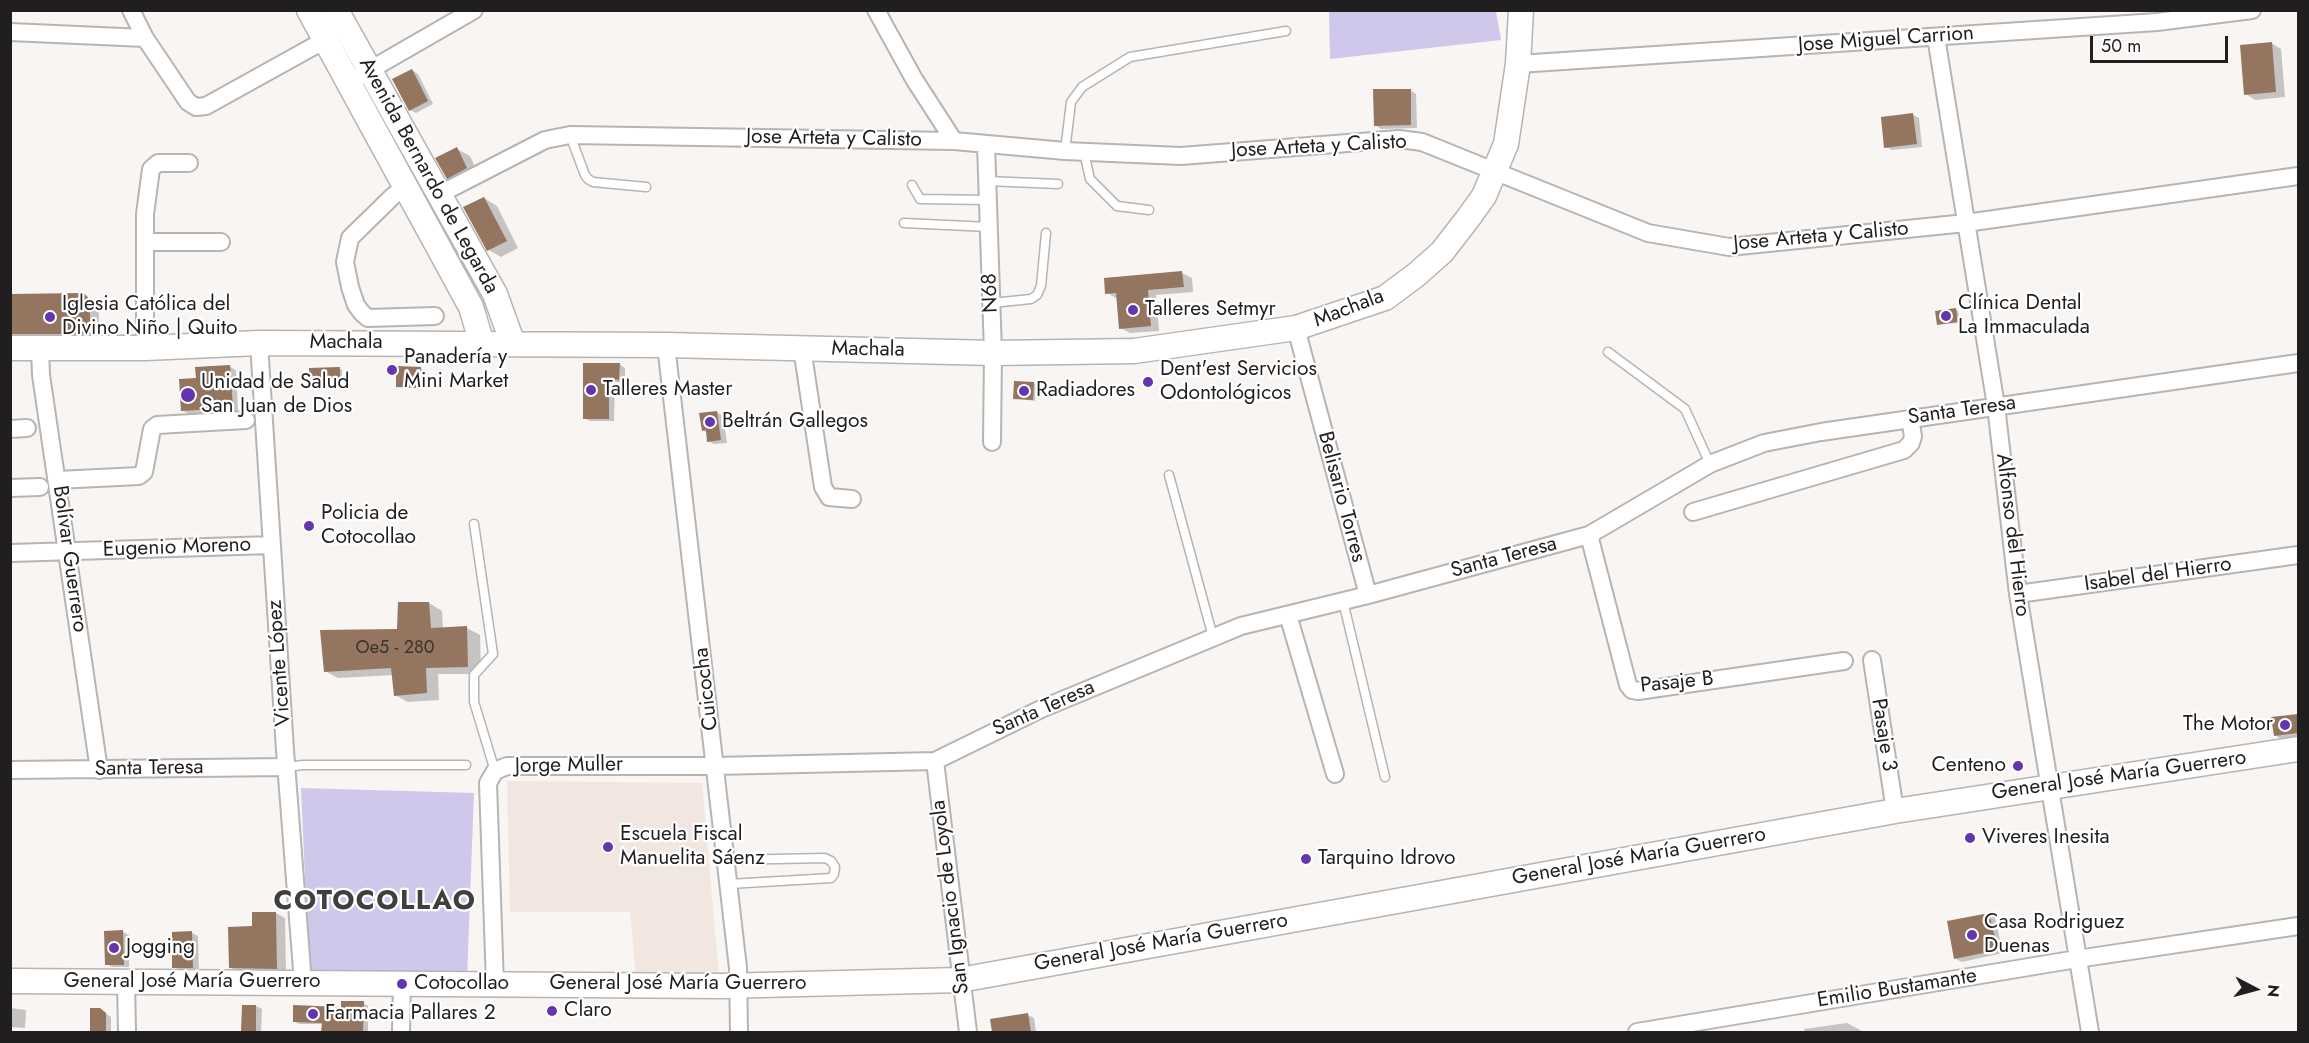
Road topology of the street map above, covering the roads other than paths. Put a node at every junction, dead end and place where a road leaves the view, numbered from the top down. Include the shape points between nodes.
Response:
1 (131, 10) edge
2 (309, 10) edge
3 (336, 10) edge
4 (474, 10) edge
5 (876, 10) edge
6 (1521, 10) edge
7 (2252, 10) edge
8 (2154, 16) edge
9 (1286, 31) dead end
10 (10, 32) edge
11 (1936, 37) junction
12 (146, 39) junction
13 (326, 40) junction
14 (1518, 64) junction
15 (370, 69) junction
16 (349, 82) junction
17 (570, 135) junction
18 (954, 141) junction
19 (986, 144) junction
20 (1065, 151) junction
21 (1084, 152) junction
22 (189, 163) dead end
23 (1496, 171) junction
24 (2298, 176) edge
25 (987, 181) junction
26 (1058, 184) dead end
27 (912, 185) dead end
28 (406, 186) junction
29 (646, 187) dead end
30 (438, 195) junction
31 (987, 200) junction
32 (1149, 210) dead end
33 (904, 223) dead end
34 (1966, 223) junction
35 (989, 228) junction
36 (1046, 233) dead end
37 (146, 242) junction
38 (221, 242) dead end
39 (992, 303) junction
40 (435, 316) dead end
41 (1296, 328) junction
42 (259, 343) junction
43 (482, 344) junction
44 (513, 344) junction
45 (666, 345) junction
46 (10, 348) edge
47 (40, 348) junction
48 (145, 348) junction
49 (802, 348) junction
50 (1608, 352) dead end
51 (993, 353) junction
52 (2298, 363) edge
53 (1996, 406) junction
54 (1910, 419) junction
55 (246, 420) dead end
56 (992, 442) dead end
57 (1710, 464) junction
58 (1169, 476) dead end
59 (57, 480) junction
60 (40, 487) dead end
61 (10, 488) edge
62 (852, 499) dead end
63 (1693, 512) dead end
64 (474, 524) dead end
65 (1589, 535) junction
66 (272, 545) junction
67 (68, 552) junction
68 (10, 553) edge
69 (2298, 555) edge
70 (2018, 594) junction
71 (1368, 595) junction
72 (1343, 601) junction
73 (1288, 615) junction
74 (1213, 637) junction
75 (1872, 660) dead end
76 (1844, 661) dead end
77 (2298, 750) edge
78 (935, 761) junction
79 (466, 765) dead end
80 (287, 766) junction
81 (715, 766) junction
82 (10, 770) edge
83 (99, 770) junction
84 (495, 771) junction
85 (1335, 774) dead end
86 (1385, 777) dead end
87 (2050, 786) junction
88 (1895, 810) junction
89 (726, 860) junction
90 (729, 884) junction
91 (2298, 926) edge
92 (2078, 959) junction
93 (960, 980) junction
94 (10, 981) edge
95 (126, 982) junction
96 (303, 983) junction
97 (402, 984) junction
98 (495, 985) junction
99 (740, 986) junction
100 (127, 1032) edge
101 (401, 1032) edge
102 (739, 1032) edge
103 (968, 1032) edge
104 (1637, 1032) edge
105 (2090, 1032) edge

1 - 12 street
2 - 13 street, Avenida Bernardo de Legarda
3 - 15 street, Avenida Bernardo de Legarda
4 - 15 street
5 - 18 street
6 - 14 street, Machala
7 - 8 street, Jose Miguel Carrion
8 - 11 street, Jose Miguel Carrion
9 - 20 lane via 1130,57 1082,87 1071,102
10 - 12 street
11 - 14 street, Jose Miguel Carrion
11 - 34 street, Alfonso del Hierro
12 - 13 street via 188,102 196,107 206,106
13 - 16 street, Avenida Bernardo de Legarda
14 - 23 street, Machala via 1506,144
15 - 16 street
15 - 30 street, Avenida Bernardo de Legarda
16 - 28 street, Avenida Bernardo de Legarda
17 - 18 street, Jose Arteta y Calisto
17 - 29 lane via 588,179
17 - 30 street, Jose Arteta y Calisto via 545,140
18 - 19 street, Jose Arteta y Calisto
19 - 20 street, Jose Arteta y Calisto
19 - 25 street, N68
20 - 21 street, Jose Arteta y Calisto
21 - 23 street, Jose Arteta y Calisto via 1181,156 1399,139 1422,142
21 - 32 lane via 1090,179 1117,206
22 - 37 street via 158,163 151,169
23 - 34 street, Jose Arteta y Calisto via 1648,233 1730,247
23 - 41 street, Machala via 1469,217 1442,252 1416,275 1385,298
24 - 34 street, Jose Arteta y Calisto
25 - 26 lane
25 - 31 street, N68
27 - 31 lane via 920,199
28 - 40 street via 350,238 345,262 350,287 356,305 368,318
28 - 43 street, Avenida Bernardo de Legarda via 471,307
30 - 44 street, Avenida Bernardo de Legarda via 495,294
31 - 35 street, N68
33 - 35 lane
34 - 53 street, Alfonso del Hierro
35 - 39 street, N68
36 - 39 lane via 1037,295
37 - 38 street
37 - 48 street
39 - 51 street, N68
41 - 51 street, Machala via 1134,351
41 - 71 street, Belisario Torres
42 - 43 street, Machala
42 - 48 street, Machala
42 - 66 street, Vicente López
43 - 44 street, Machala
44 - 45 street, Machala
45 - 49 street, Machala
45 - 81 street, Cuicocha
46 - 47 street, Machala
47 - 48 street, Machala
47 - 59 street, Bolívar Guerrero
49 - 51 street, Machala
49 - 62 street via 823,487 829,497
50 - 57 lane via 1681,404 1690,415
51 - 56 street, N68
52 - 53 street, Santa Teresa
53 - 54 street, Santa Teresa
53 - 70 street, Alfonso del Hierro
54 - 57 street, Santa Teresa via 1764,443
54 - 63 street via 1913,436 1904,450
55 - 59 street via 157,425 152,429 144,472 139,476
57 - 65 street, Santa Teresa
58 - 74 lane
59 - 67 street, Bolívar Guerrero
60 - 61 street
64 - 84 lane via 493,654 474,675 474,702
65 - 71 street, Santa Teresa
65 - 76 street, Pasaje B via 1632,690
66 - 67 street, Eugenio Moreno
66 - 80 street, Vicente López
67 - 68 street, Eugenio Moreno
67 - 83 street, Bolívar Guerrero
69 - 70 street, Isabel del Hierro
70 - 87 street, Alfonso del Hierro
71 - 72 street, Santa Teresa
72 - 73 street, Santa Teresa
72 - 86 lane
73 - 74 street, Santa Teresa
73 - 85 street
74 - 78 street, Santa Teresa via 1041,709
75 - 88 street, Pasaje 3
77 - 87 street, General José María Guerrero
78 - 81 street, Santa Teresa
78 - 93 street, San Ignacio de Loyola
79 - 80 lane
80 - 83 street, Santa Teresa
80 - 96 street, Vicente López
81 - 84 street, Jorge Muller via 507,765
81 - 89 street, Cuicocha
82 - 83 street, Santa Teresa
84 - 98 street, Jorge Muller via 488,783
87 - 88 street, General José María Guerrero
87 - 92 street, Alfonso del Hierro
88 - 93 street, General José María Guerrero
89 - 90 street, Cuicocha
89 - 90 lane via 825,858 835,867 831,878
90 - 99 street, Cuicocha
91 - 92 street, Emilio Bustamante
92 - 104 street, Emilio Bustamante
92 - 105 street, Alfonso del Hierro
93 - 99 street, General José María Guerrero
93 - 103 street, San Ignacio de Loyola
94 - 95 street, General José María Guerrero
95 - 96 street, General José María Guerrero
95 - 100 street
96 - 97 street, General José María Guerrero
97 - 98 street, General José María Guerrero
97 - 101 street
98 - 99 street, General José María Guerrero
99 - 102 street, Cuicocha

